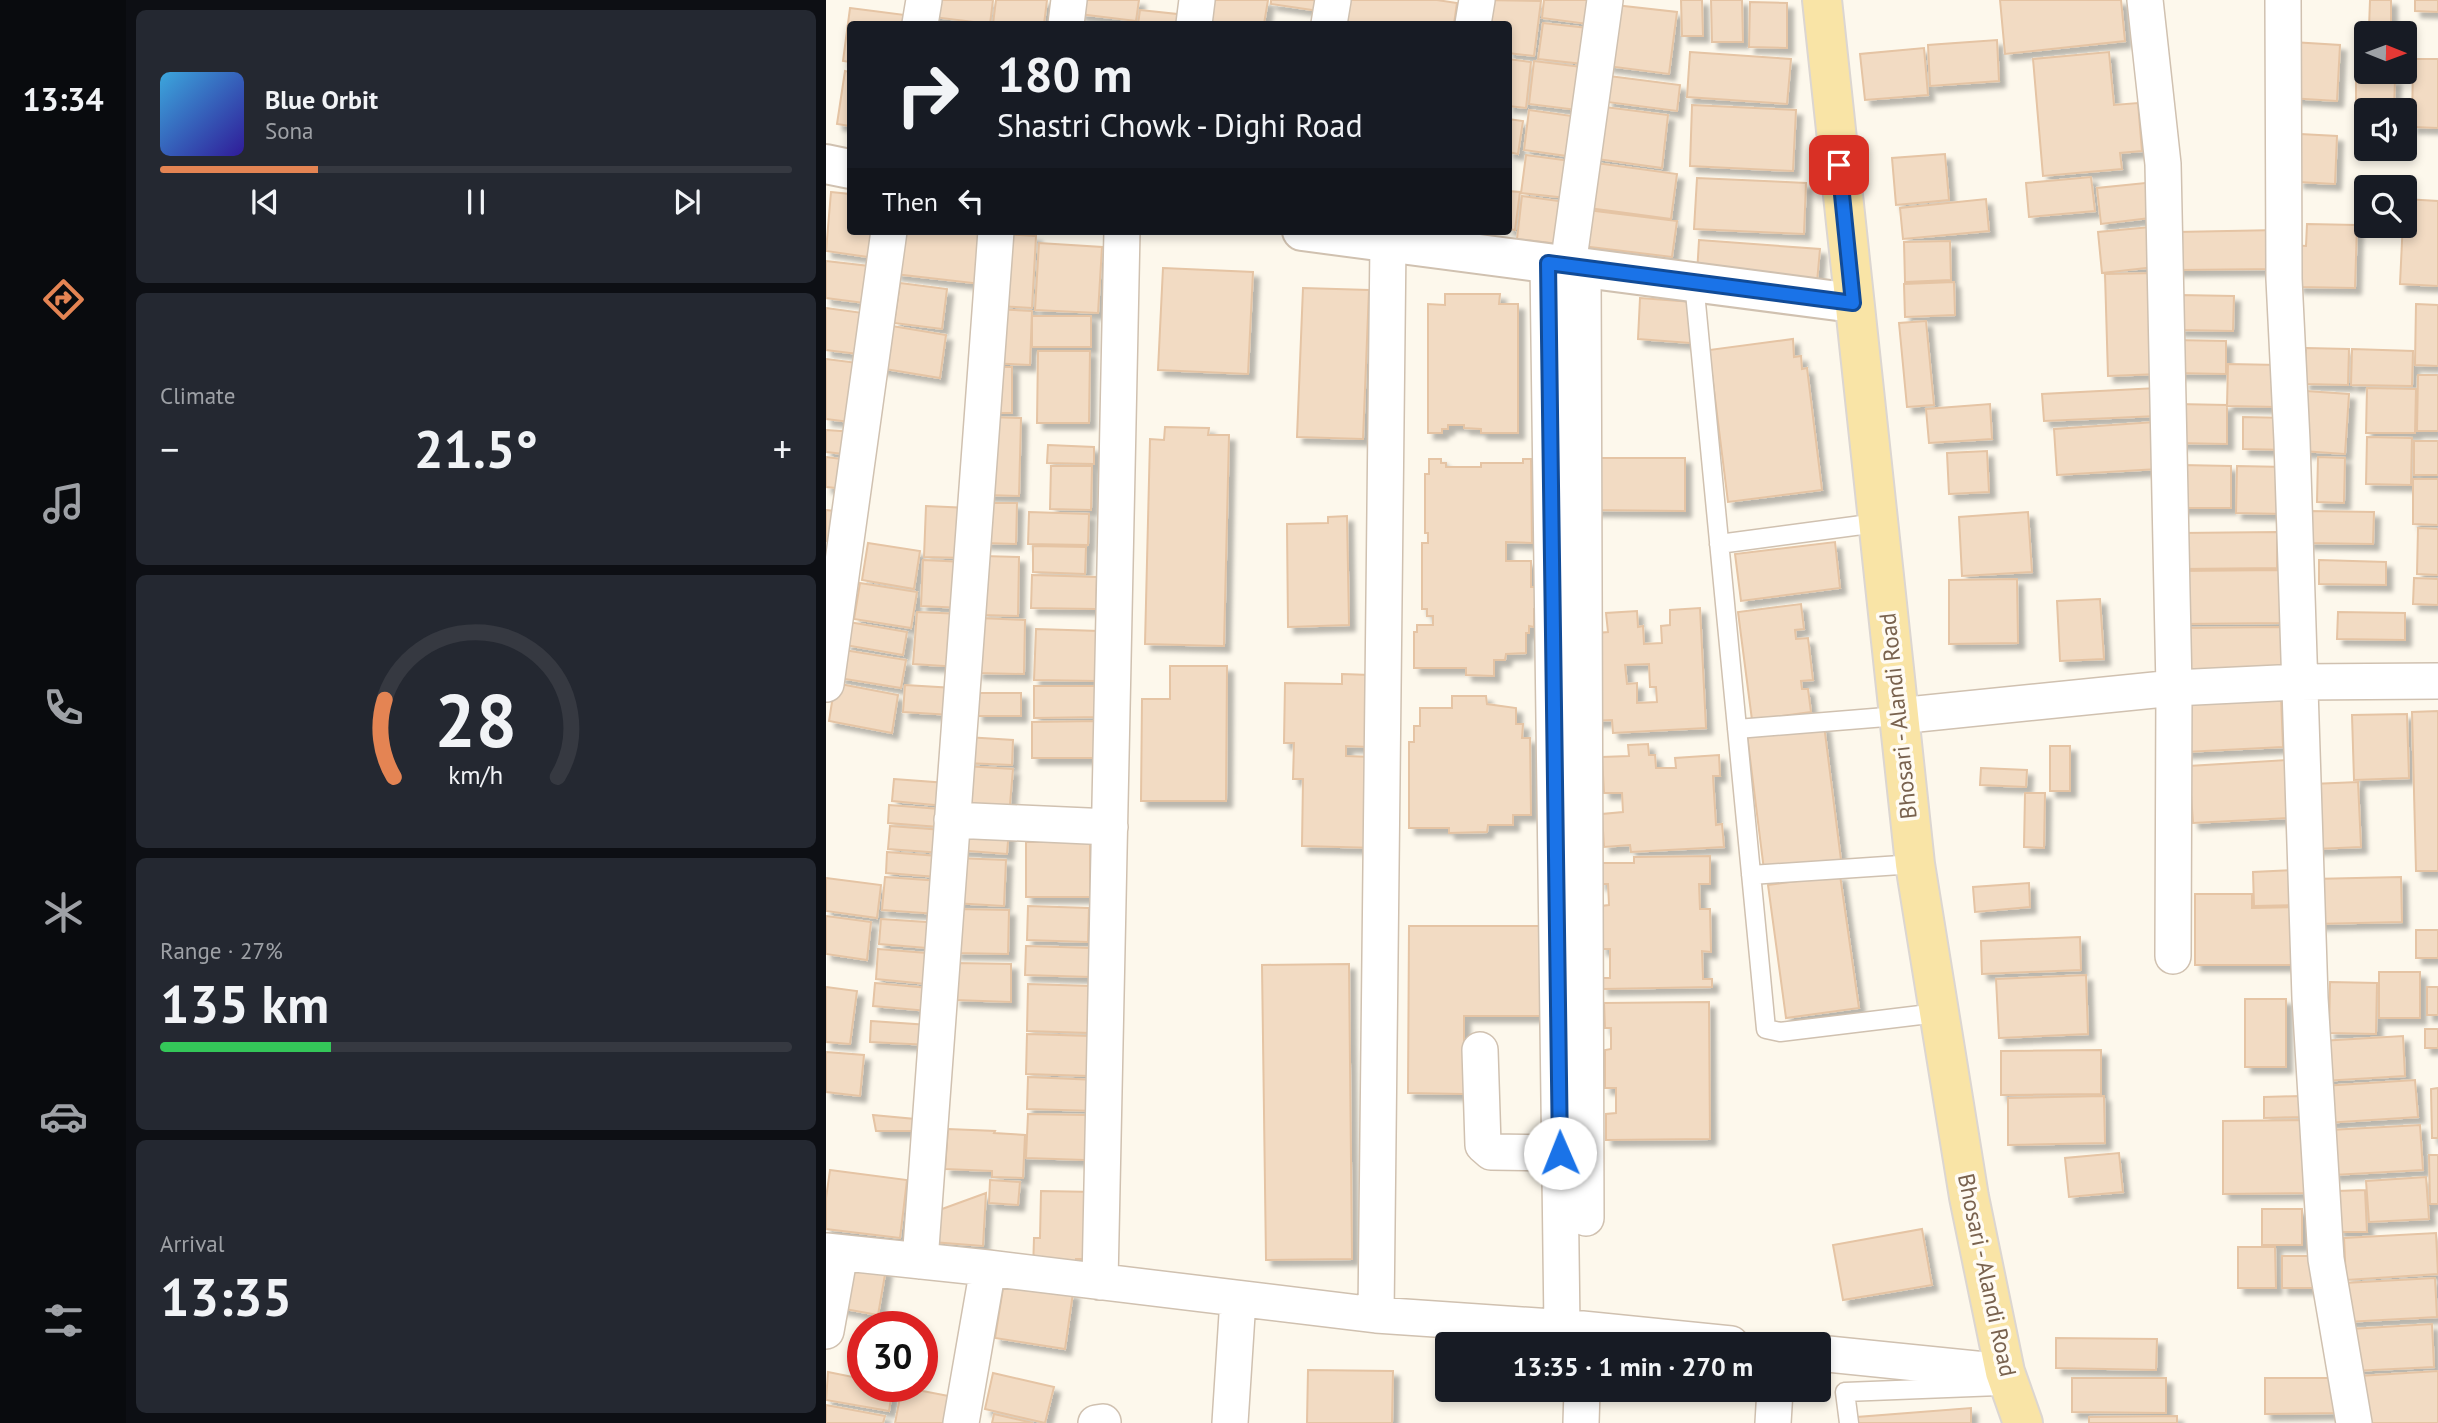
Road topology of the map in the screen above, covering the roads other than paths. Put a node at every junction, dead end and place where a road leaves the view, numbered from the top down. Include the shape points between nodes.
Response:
1 (924, 0) edge
2 (1069, 0) edge
3 (1197, 0) edge
4 (1333, 0) edge
5 (1477, 0) edge
6 (1605, 0) edge
7 (1822, 0) edge
8 (2145, 0) edge
9 (2283, 0) edge
10 (920, 21) edge
11 (1066, 21) edge
12 (1194, 21) edge
13 (1330, 21) edge
14 (1474, 21) edge
15 (888, 235) edge
16 (996, 235) edge
17 (1122, 235) edge
18 (1333, 235) edge
19 (1438, 240) edge
20 (1388, 242) junction
21 (1566, 266) junction
22 (1694, 282) junction
23 (1853, 303) junction
24 (1877, 523) junction
25 (1719, 544) junction
26 (2438, 681) edge
27 (2299, 682) junction
28 (826, 684) edge
29 (2174, 688) junction
30 (1898, 716) junction
31 (1737, 729) junction
32 (952, 820) junction
33 (1110, 827) junction
34 (1915, 863) junction
35 (1751, 876) junction
36 (2173, 956) dead end
37 (1937, 1013) junction
38 (1480, 1050) dead end
39 (1560, 1153) junction
40 (1586, 1218) dead end
41 (833, 1252) edge
42 (920, 1261) junction
43 (988, 1268) junction
44 (1100, 1282) junction
45 (1238, 1298) junction
46 (1376, 1315) junction
47 (826, 1331) edge
48 (1554, 1332) edge
49 (1575, 1332) edge
50 (1831, 1355) edge
51 (2007, 1379) junction
52 (1582, 1402) edge
53 (1774, 1402) edge
54 (1103, 1422) edge
55 (961, 1423) edge
56 (1096, 1423) edge
57 (1230, 1423) edge
58 (1581, 1423) edge
59 (1773, 1423) edge
60 (1849, 1423) edge
61 (2023, 1423) edge
62 (2354, 1423) edge

1 - 10 street
2 - 11 street
3 - 12 street
4 - 13 street
5 - 14 street
6 - 21 street
7 - 23 main road, Bhosari - Alandi Road
8 - 29 street via 2163,164
9 - 27 street via 2284,279
15 - 28 street
16 - 32 street
17 - 33 street
18 - 20 street
19 - 20 street
19 - 21 street
20 - 46 street
21 - 22 street
21 - 39 street
21 - 40 street
22 - 23 street
22 - 25 lane
23 - 24 main road, Bhosari - Alandi Road
24 - 25 lane
24 - 30 main road, Bhosari - Alandi Road
25 - 31 lane
26 - 27 street
27 - 29 street
27 - 62 street via 2310,998 2326,1259
29 - 30 street
29 - 36 street
30 - 31 lane
30 - 34 main road, Bhosari - Alandi Road
31 - 35 lane
32 - 33 street
32 - 42 street
33 - 44 street
34 - 35 lane
34 - 37 main road, Bhosari - Alandi Road
35 - 37 lane via 1766,1029 1780,1032
37 - 51 main road, Bhosari - Alandi Road
38 - 39 street via 1483,1145 1491,1152
39 - 49 street
41 - 42 street
41 - 47 street
42 - 43 street
43 - 44 street
43 - 55 street
44 - 45 street
45 - 46 street
45 - 57 street
46 - 48 street
50 - 51 street
51 - 60 lane via 1845,1392
51 - 61 main road, Bhosari - Alandi Road
52 - 58 street
53 - 59 street
54 - 56 street

